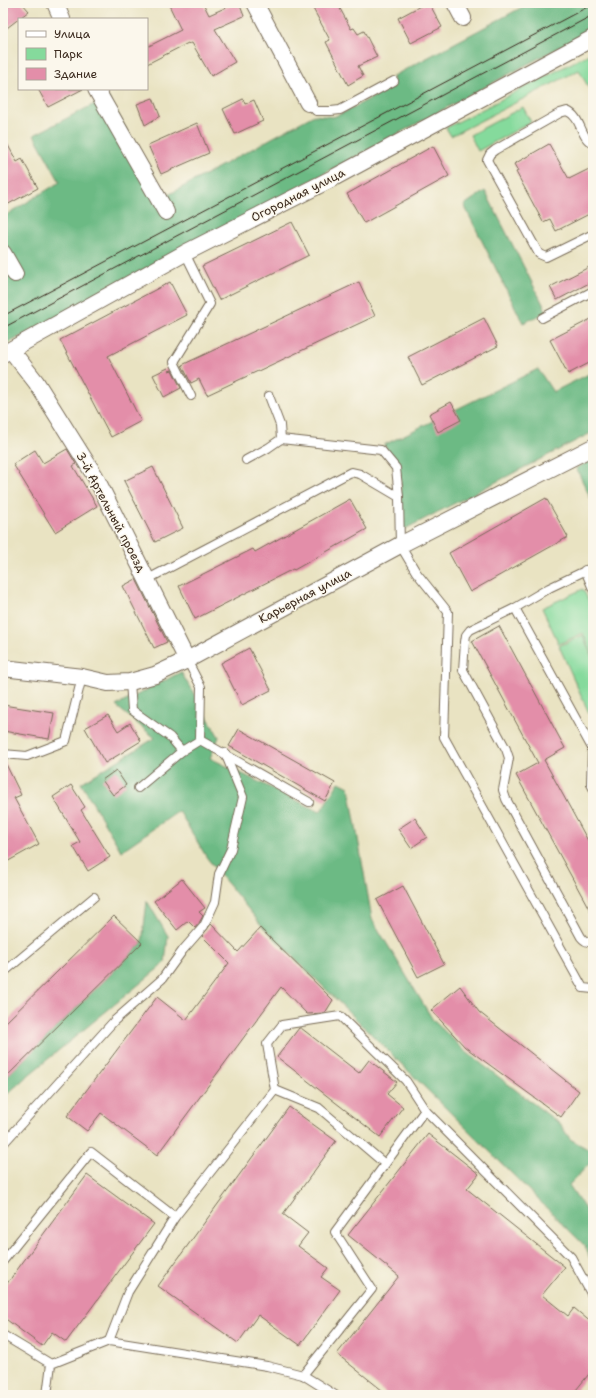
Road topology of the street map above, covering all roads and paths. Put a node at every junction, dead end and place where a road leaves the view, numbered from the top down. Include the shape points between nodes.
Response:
1 (54, 3) edge
2 (255, 3) edge
3 (455, 3) edge
4 (62, 18) edge
5 (463, 18) dead end
6 (593, 38) edge
7 (394, 81) dead end
8 (97, 90) edge
9 (308, 103) joint
10 (593, 143) edge
11 (166, 212) dead end
12 (593, 234) edge
13 (3, 253) edge
14 (185, 253) junction
15 (15, 274) dead end
16 (593, 291) edge
17 (542, 318) dead end
18 (7, 352) edge
19 (191, 396) dead end
20 (269, 396) dead end
21 (281, 438) junction
22 (593, 447) edge
23 (246, 460) dead end
24 (399, 497) junction
25 (400, 545) junction
26 (593, 566) edge
27 (585, 570) junction
28 (148, 579) junction
29 (593, 589) edge
30 (515, 608) junction
31 (187, 660) junction
32 (3, 668) edge
33 (82, 678) junction
34 (130, 682) junction
35 (200, 740) junction
36 (182, 751) junction
37 (225, 753) junction
38 (3, 754) edge
39 (138, 788) dead end
40 (593, 788) edge
41 (309, 802) dead end
42 (94, 897) dead end
43 (593, 942) edge
44 (3, 973) edge
45 (593, 989) edge
46 (275, 1090) junction
47 (424, 1110) junction
48 (3, 1144) edge
49 (385, 1164) junction
50 (175, 1216) junction
51 (3, 1262) edge
52 (593, 1297) edge
53 (3, 1335) edge
54 (109, 1342) junction
55 (51, 1364) junction
56 (303, 1375) junction
57 (47, 1395) edge
58 (335, 1395) edge

1 - 4 street
2 - 9 street
3 - 5 street
6 - 14 street, Огородная улица
7 - 9 lane via 340,110 316,111
8 - 11 street
10 - 12 lane via 586,137 573,113 567,111 495,150 487,160 539,254 546,256
13 - 15 street
14 - 18 street, Огородная улица
14 - 19 lane via 210,304 174,362
16 - 17 lane
18 - 28 street, 3-й Артельный проезд via 36,382 95,476
20 - 21 lane via 280,426
21 - 23 lane
21 - 24 lane via 381,450 396,468
22 - 25 street, Карьерная улица
24 - 25 lane
24 - 28 lane via 360,474 351,472
25 - 31 street, Карьерная улица
25 - 45 lane via 416,572 448,612 444,737 583,988
26 - 27 lane
27 - 29 lane
27 - 30 lane
28 - 31 street, 3-й Артельный проезд
30 - 40 lane via 592,748
30 - 43 lane via 470,630 466,636 463,670 509,758 502,790 506,799 581,936 585,941
31 - 34 street, Карьерная улица via 155,675
31 - 35 lane via 201,686
32 - 33 street, Карьерная улица
33 - 34 street, Карьерная улица via 108,683
33 - 38 lane via 66,740 27,756
34 - 36 lane via 132,710 170,737
35 - 36 lane
35 - 37 lane
36 - 39 lane
37 - 41 lane
37 - 48 lane via 243,797 231,849 220,874 215,902 204,926 162,979 114,1021
42 - 44 lane
46 - 47 lane via 267,1044 282,1025 340,1016 406,1081
46 - 49 lane via 319,1108
46 - 50 lane
47 - 49 lane
47 - 52 lane via 571,1257
49 - 56 lane via 335,1232 372,1289
50 - 51 lane via 91,1152
50 - 54 lane via 128,1292
53 - 55 lane
54 - 55 lane
54 - 56 lane via 267,1366
55 - 57 lane
56 - 58 lane

